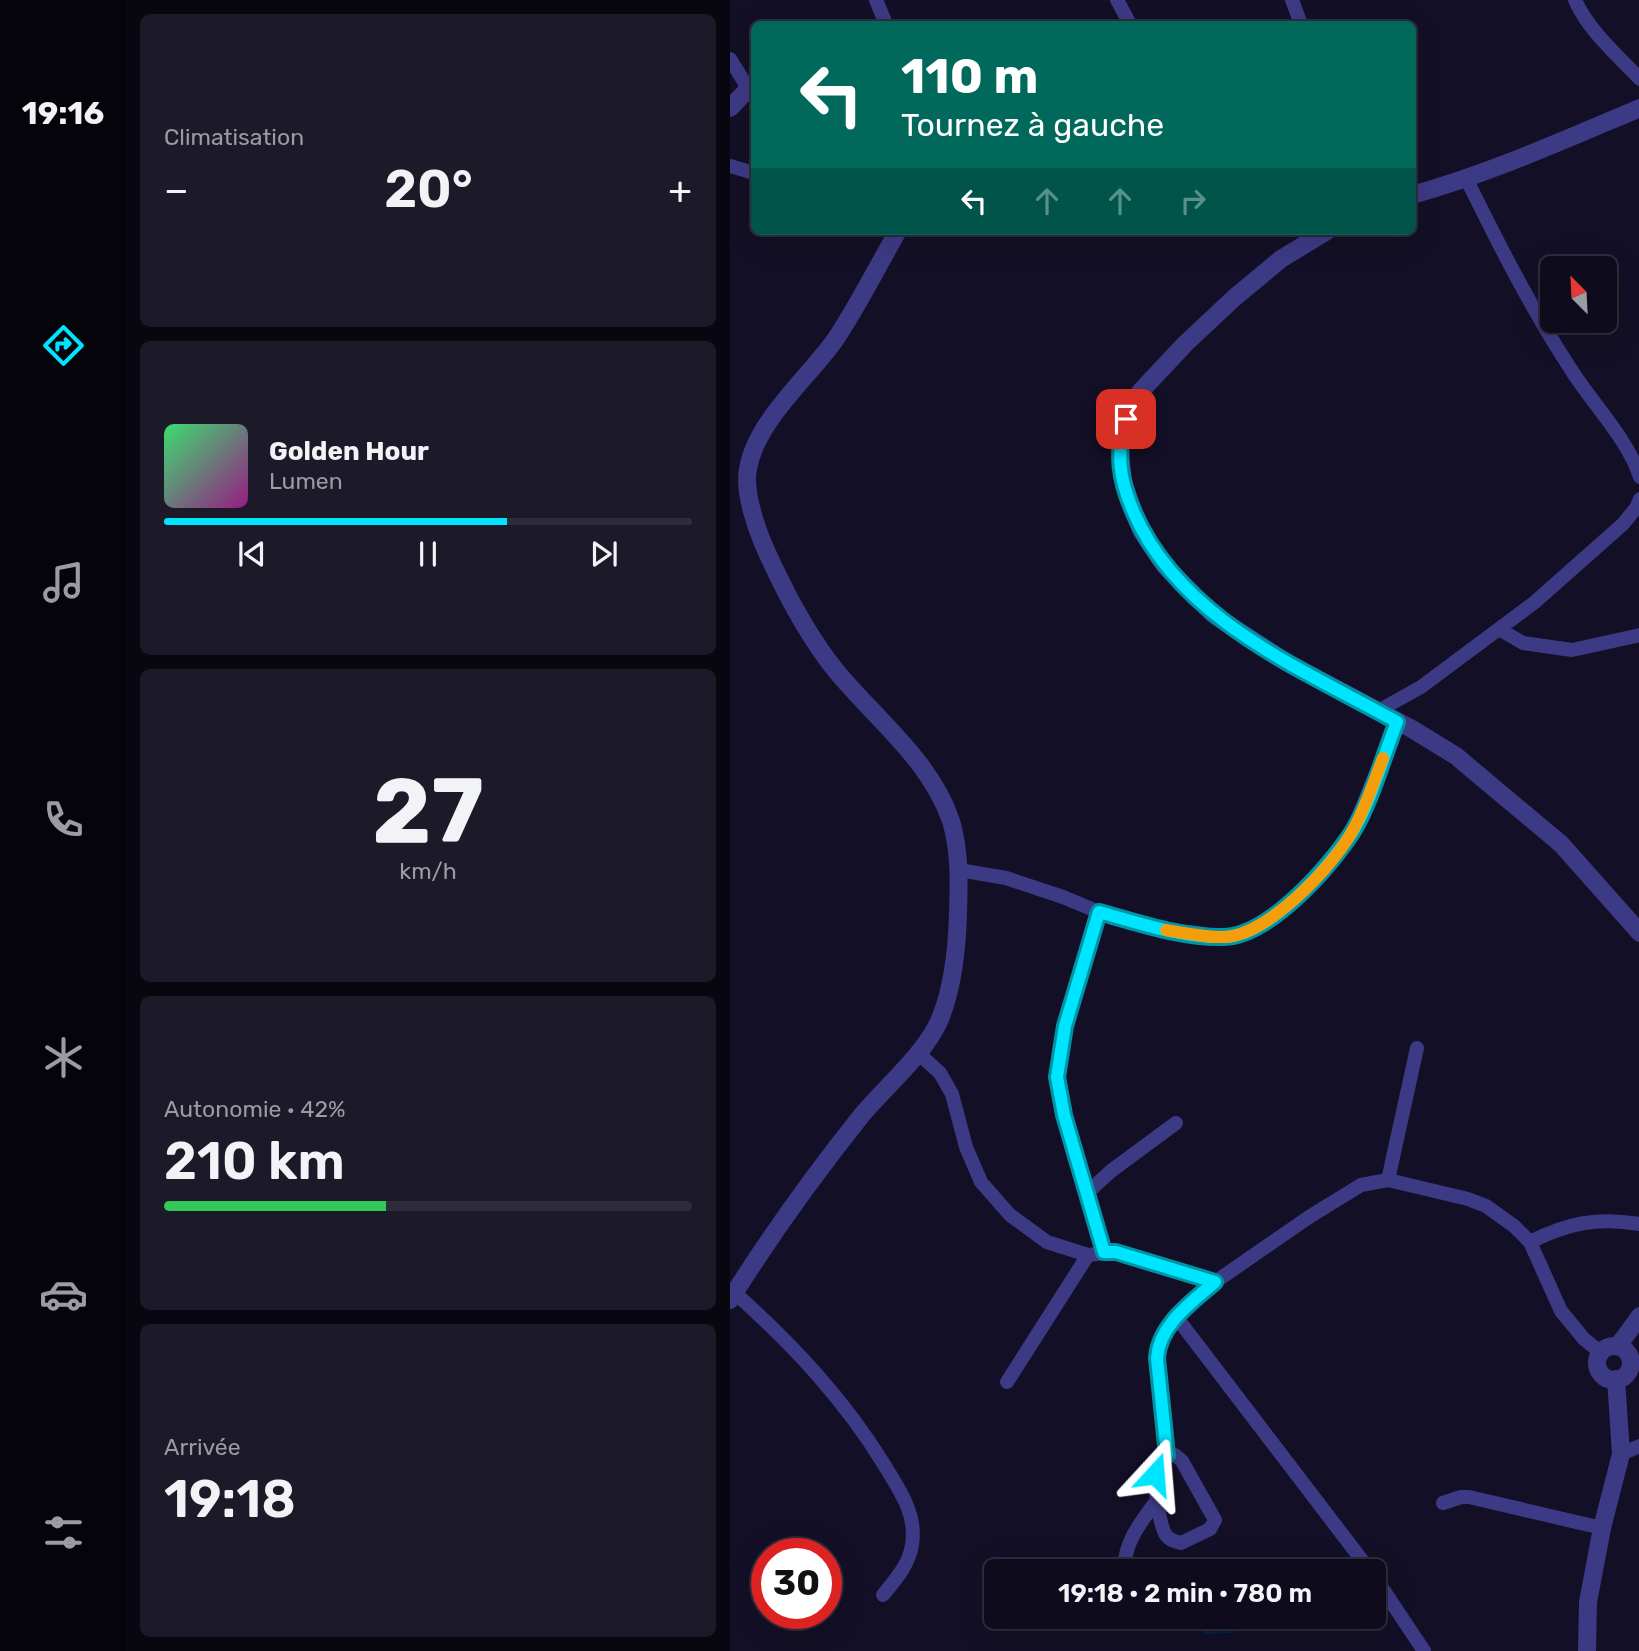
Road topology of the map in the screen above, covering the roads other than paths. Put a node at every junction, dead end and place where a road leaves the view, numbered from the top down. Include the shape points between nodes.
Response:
1 (876, 0) edge
2 (1117, 0) edge
3 (1292, 0) edge
4 (1575, 0) edge
5 (885, 21) edge
6 (1128, 21) edge
7 (1299, 21) edge
8 (730, 59) edge
9 (1639, 79) edge
10 (751, 85) edge
11 (730, 108) edge
12 (1639, 108) edge
13 (730, 166) edge
14 (751, 172) edge
15 (1467, 180) junction
16 (1416, 194) edge
17 (896, 235) edge
18 (1320, 235) edge
19 (1639, 477) edge
20 (1639, 499) edge
21 (1499, 629) junction
22 (1639, 635) edge
23 (1378, 711) junction
24 (1397, 722) junction
25 (959, 870) junction
26 (1099, 912) junction
27 (1639, 933) edge
28 (1417, 1048) dead end
29 (918, 1053) junction
30 (1176, 1122) dead end
31 (1388, 1180) junction
32 (1088, 1192) junction
33 (1639, 1224) edge
34 (1530, 1242) junction
35 (1104, 1252) junction
36 (1088, 1255) junction
37 (1215, 1282) junction
38 (732, 1296) edge
39 (1639, 1315) edge
40 (1177, 1318) junction
41 (1618, 1346) junction
42 (1600, 1352) junction
43 (1616, 1380) junction
44 (1007, 1382) dead end
45 (1639, 1446) edge
46 (1621, 1454) junction
47 (1167, 1455) junction
48 (1158, 1499) junction
49 (1442, 1503) dead end
50 (1602, 1528) junction
51 (1126, 1559) edge
52 (1361, 1559) edge
53 (1386, 1594) edge
54 (883, 1595) dead end
55 (1424, 1651) edge
56 (1588, 1651) edge

1 - 5 street
2 - 6 street
3 - 7 street
4 - 9 street via 1605,43
8 - 10 street
10 - 11 street
12 - 15 street
13 - 14 street
15 - 16 street
15 - 19 street via 1532,307 1620,440
17 - 25 street via 835,339 767,426 748,470 748,490 764,548 803,622 835,669 922,767 938,792 951,822
18 - 23 street via 1281,259 1155,375 1126,419 1119,460 1142,532 1190,593 1214,615 1277,656
20 - 21 street via 1623,524
21 - 22 street via 1523,643 1572,650
21 - 23 street via 1421,687
23 - 24 street
24 - 26 street via 1354,830 1319,875 1265,923 1227,937 1157,929
24 - 27 street via 1456,756 1503,793 1561,844
25 - 26 street via 1006,877
25 - 29 street via 956,949 949,989 939,1021
26 - 32 street via 1065,1026 1057,1077
28 - 31 street
29 - 36 street via 940,1073 952,1094 981,1182 1009,1215 1047,1242
29 - 38 street via 804,1189
30 - 32 street
31 - 34 street via 1486,1206
31 - 37 street via 1362,1185
32 - 35 street
33 - 34 street via 1592,1221 1565,1226
34 - 42 street via 1561,1311
35 - 36 street
35 - 37 street
36 - 44 street
37 - 40 street
38 - 54 street via 806,1360 835,1394 910,1507 912,1546 904,1567
39 - 41 street
40 - 47 street via 1163,1332 1157,1358
40 - 52 street
41 - 42 street
41 - 43 street via 1629,1354 1631,1367
42 - 43 street via 1599,1371
43 - 46 street
45 - 46 street
46 - 50 street
47 - 48 street via 1159,1461 1155,1474
47 - 48 street via 1182,1461 1215,1520 1210,1529 1194,1538 1181,1543 1170,1540 1163,1533
48 - 51 street
49 - 50 street via 1469,1497
50 - 56 street via 1588,1602
53 - 55 street

